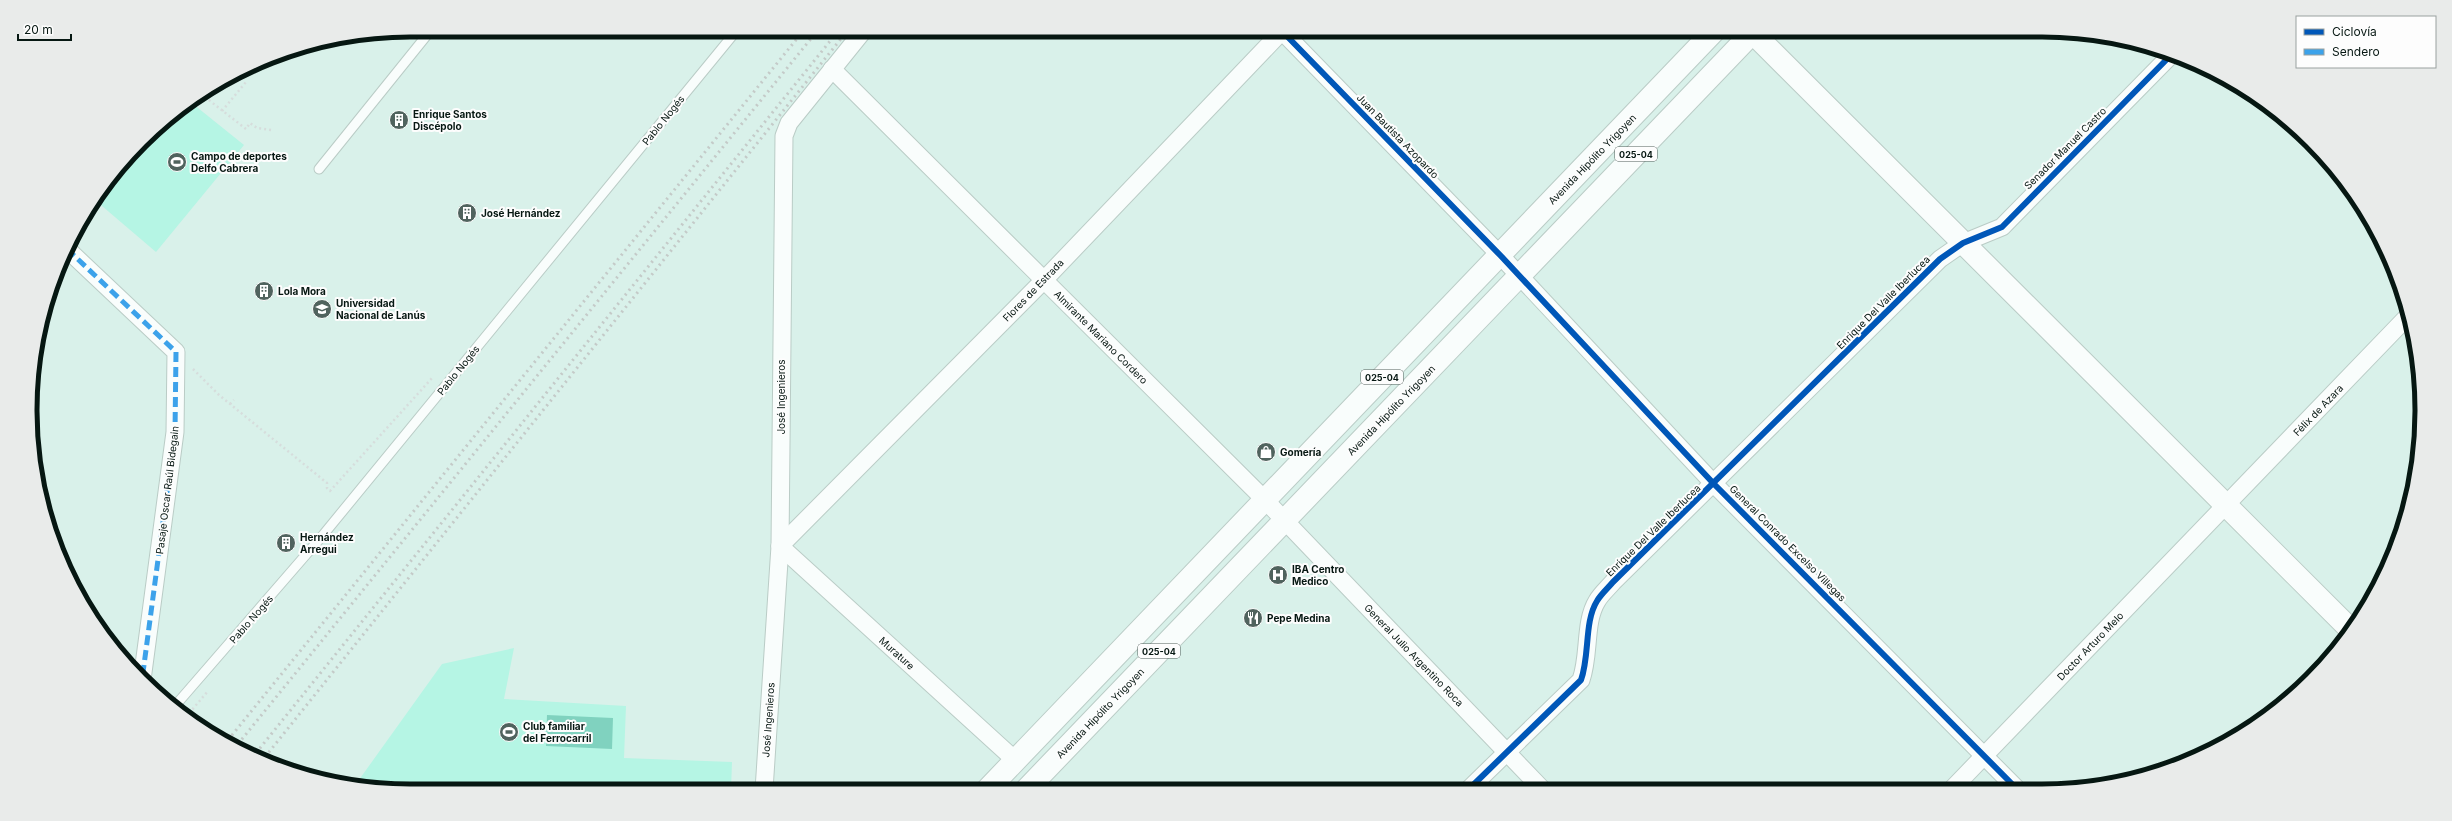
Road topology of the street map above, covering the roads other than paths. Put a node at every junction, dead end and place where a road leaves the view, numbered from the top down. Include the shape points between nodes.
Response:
1 (425, 37) edge
2 (731, 37) edge
3 (858, 37) edge
4 (1275, 37) edge
5 (1289, 37) edge
6 (1708, 37) edge
7 (1746, 37) edge
8 (1758, 37) edge
9 (2167, 59) edge
10 (832, 69) junction
11 (319, 169) dead end
12 (1963, 243) junction
13 (72, 254) edge
14 (1500, 255) junction
15 (1520, 276) junction
16 (1044, 280) junction
17 (2404, 321) edge
18 (1714, 484) junction
19 (1264, 499) junction
20 (2227, 504) junction
21 (1284, 520) junction
22 (780, 546) junction
23 (2347, 626) edge
24 (143, 672) edge
25 (178, 703) edge
26 (1507, 751) junction
27 (1985, 755) junction
28 (1015, 760) junction
29 (764, 784) edge
30 (992, 784) edge
31 (1038, 784) edge
32 (1474, 784) edge
33 (1537, 784) edge
34 (1956, 784) edge
35 (2012, 784) edge

1 - 11 lane
2 - 25 lane, Pablo Nogés via 324,535
3 - 10 street, José Ingenieros
4 - 16 street, Flores de Estrada
5 - 14 street, Juan Bautista Azopardo
6 - 14 main road, Avenida Hipólito Yrigoyen / 025-04
7 - 15 main road, Avenida Hipólito Yrigoyen / 025-04
8 - 12 main road
9 - 12 street, Senador Manuel Castro via 2002,227
10 - 16 street, Almirante Mariano Cordero
10 - 22 street, José Ingenieros via 789,123 784,136
12 - 18 street, Enrique Del Valle Iberlucea via 1940,259
12 - 20 main road
13 - 24 street, Pasaje Oscar Raúl Bidegain via 176,352 175,432
14 - 15 street, General Conrado Excelso Villegas
14 - 19 main road, Avenida Hipólito Yrigoyen / 025-04
15 - 18 street, General Conrado Excelso Villegas
15 - 21 main road, Avenida Hipólito Yrigoyen / 025-04
16 - 19 street, Almirante Mariano Cordero
16 - 22 street, Flores de Estrada
17 - 20 street, Félix de Azara
18 - 26 street, Enrique Del Valle Iberlucea via 1613,582 1597,601 1590,616 1585,668 1581,680
18 - 27 street, General Conrado Excelso Villegas
19 - 21 street, Almirante Mariano Cordero
19 - 28 main road, Avenida Hipólito Yrigoyen / 025-04
20 - 23 main road
20 - 27 street, Doctor Arturo Melo
21 - 26 street, General Julio Argentino Roca
21 - 31 main road, Avenida Hipólito Yrigoyen / 025-04
22 - 28 street, Murature
22 - 29 street, José Ingenieros
26 - 32 street, Enrique Del Valle Iberlucea
26 - 33 street, General Julio Argentino Roca
27 - 34 street, Doctor Arturo Melo
27 - 35 street, General Conrado Excelso Villegas
28 - 30 main road, Avenida Hipólito Yrigoyen / 025-04

